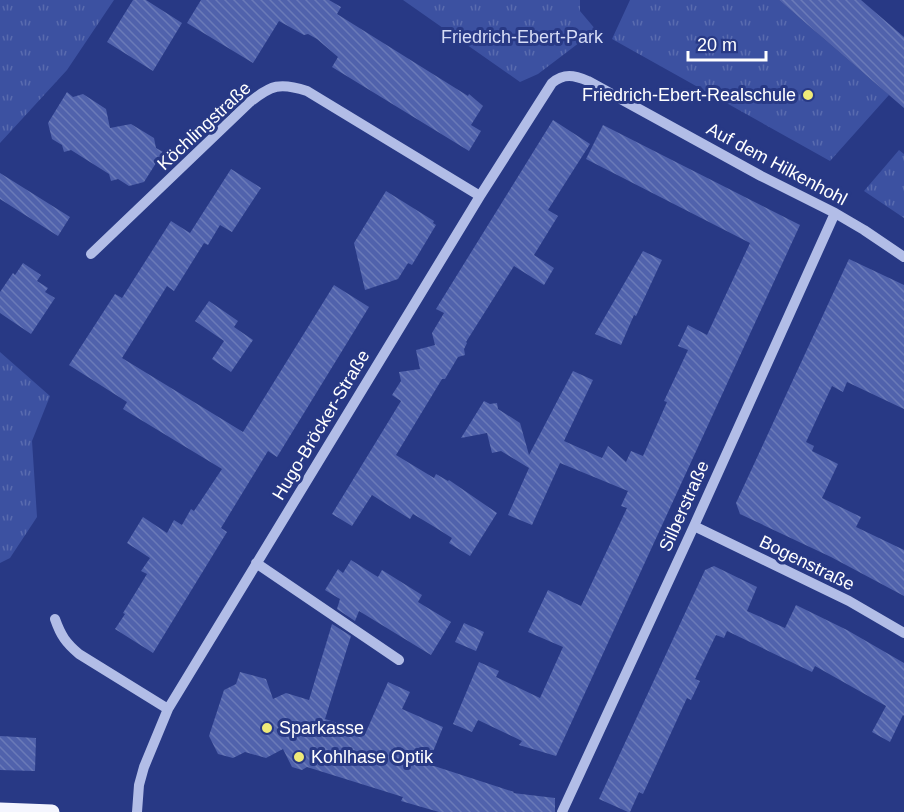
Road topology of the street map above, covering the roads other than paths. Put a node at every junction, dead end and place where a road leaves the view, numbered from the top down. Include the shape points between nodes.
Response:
1 (567, 75) joint
2 (480, 196) junction
3 (835, 213) junction
4 (91, 254) dead end
5 (904, 257) edge
6 (694, 526) junction
7 (256, 563) junction
8 (55, 619) dead end
9 (904, 633) edge
10 (399, 660) dead end
11 (168, 709) junction
12 (0, 810) edge
13 (52, 812) edge
14 (138, 812) edge
15 (562, 812) edge

1 - 2 street, Hugo-Bröcker-Straße via 552,83
1 - 3 street, Auf dem Hilkenhohl via 588,81
2 - 4 street, Köchlingstraße via 307,91 280,85 250,102
2 - 7 street, Hugo-Bröcker-Straße
3 - 5 street, Auf dem Hilkenhohl
3 - 6 street, Silberstraße
6 - 9 street, Bogenstraße via 849,601
6 - 15 street, Silberstraße
7 - 10 street
7 - 11 street, Hugo-Bröcker-Straße
8 - 11 street via 66,643 79,654
11 - 14 street, Hugo-Bröcker-Straße via 144,767
12 - 13 main road

